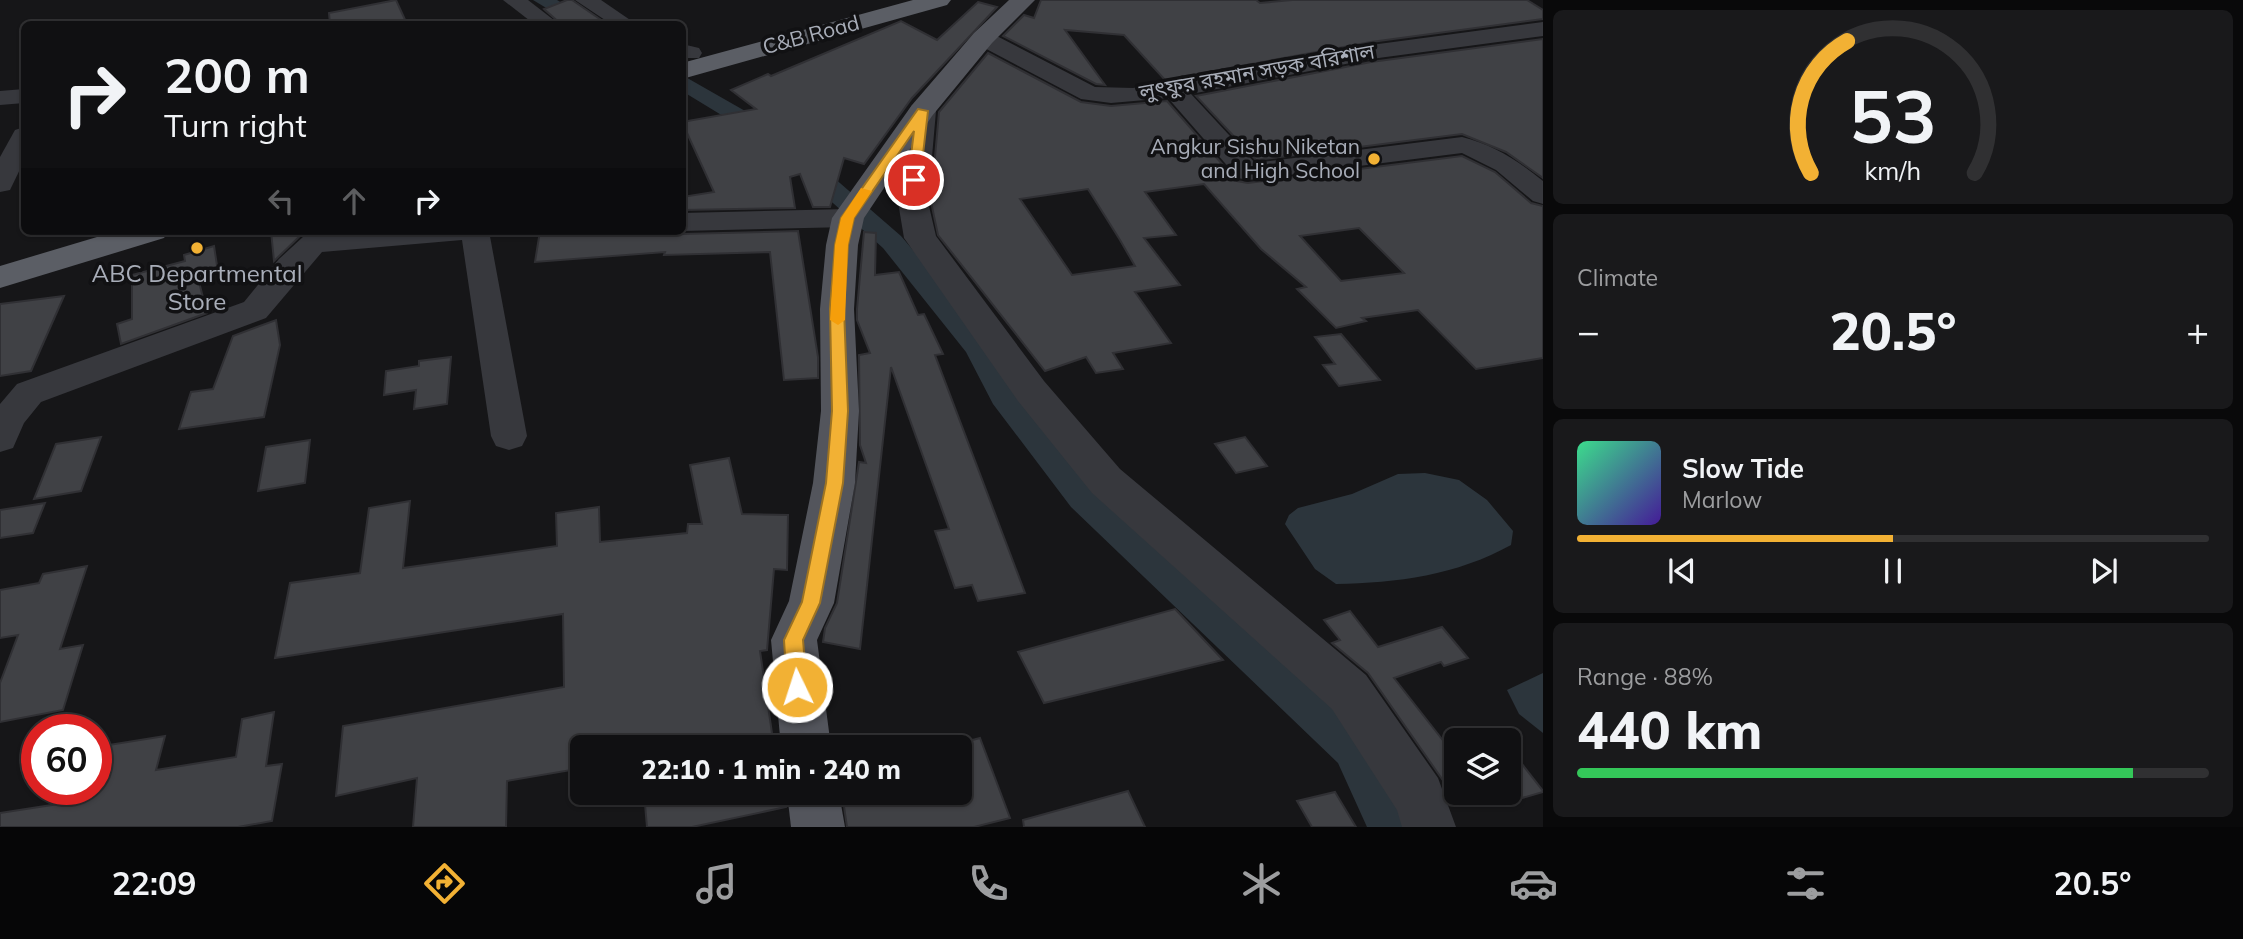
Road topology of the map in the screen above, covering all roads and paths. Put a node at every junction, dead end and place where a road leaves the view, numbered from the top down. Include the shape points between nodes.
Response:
1 (514, 0) edge
2 (586, 0) edge
3 (892, 0) edge
4 (939, 0) edge
5 (1023, 0) edge
6 (544, 21) edge
7 (620, 21) edge
8 (1543, 29) edge
9 (983, 38) junction
10 (689, 59) edge
11 (1173, 89) junction
12 (21, 96) edge
13 (0, 98) edge
14 (922, 111) junction
15 (21, 141) edge
16 (0, 184) edge
17 (1543, 195) edge
18 (856, 206) junction
19 (686, 222) edge
20 (82, 235) edge
21 (140, 235) edge
22 (414, 235) edge
23 (476, 235) edge
24 (0, 259) edge
25 (0, 277) edge
26 (14, 394) edge
27 (509, 436) dead end
28 (0, 438) edge
29 (805, 735) edge
30 (815, 805) edge
31 (818, 827) edge
32 (1429, 827) edge

1 - 6 street
2 - 7 street
3 - 10 highway, C&B Road
4 - 10 highway, C&B Road
5 - 9 main road
8 - 11 street, লুৎফুর রহমান সড়ক বরিশাল via 1478,34
9 - 11 street, লুৎফুর রহমান সড়ক বরিশাল via 1090,94 1107,97
9 - 14 main road
11 - 17 street via 1248,172 1462,145 1492,156
12 - 13 street
14 - 18 main road
14 - 32 street via 913,202 920,238 1031,391 1106,481 1349,692 1419,797
15 - 16 street
18 - 19 street
18 - 29 main road via 842,245 837,309 840,411 834,483 811,603 794,640
20 - 24 highway
21 - 25 highway
22 - 26 street via 314,243 297,256 282,281 255,310
23 - 27 street
26 - 28 street
30 - 31 main road

